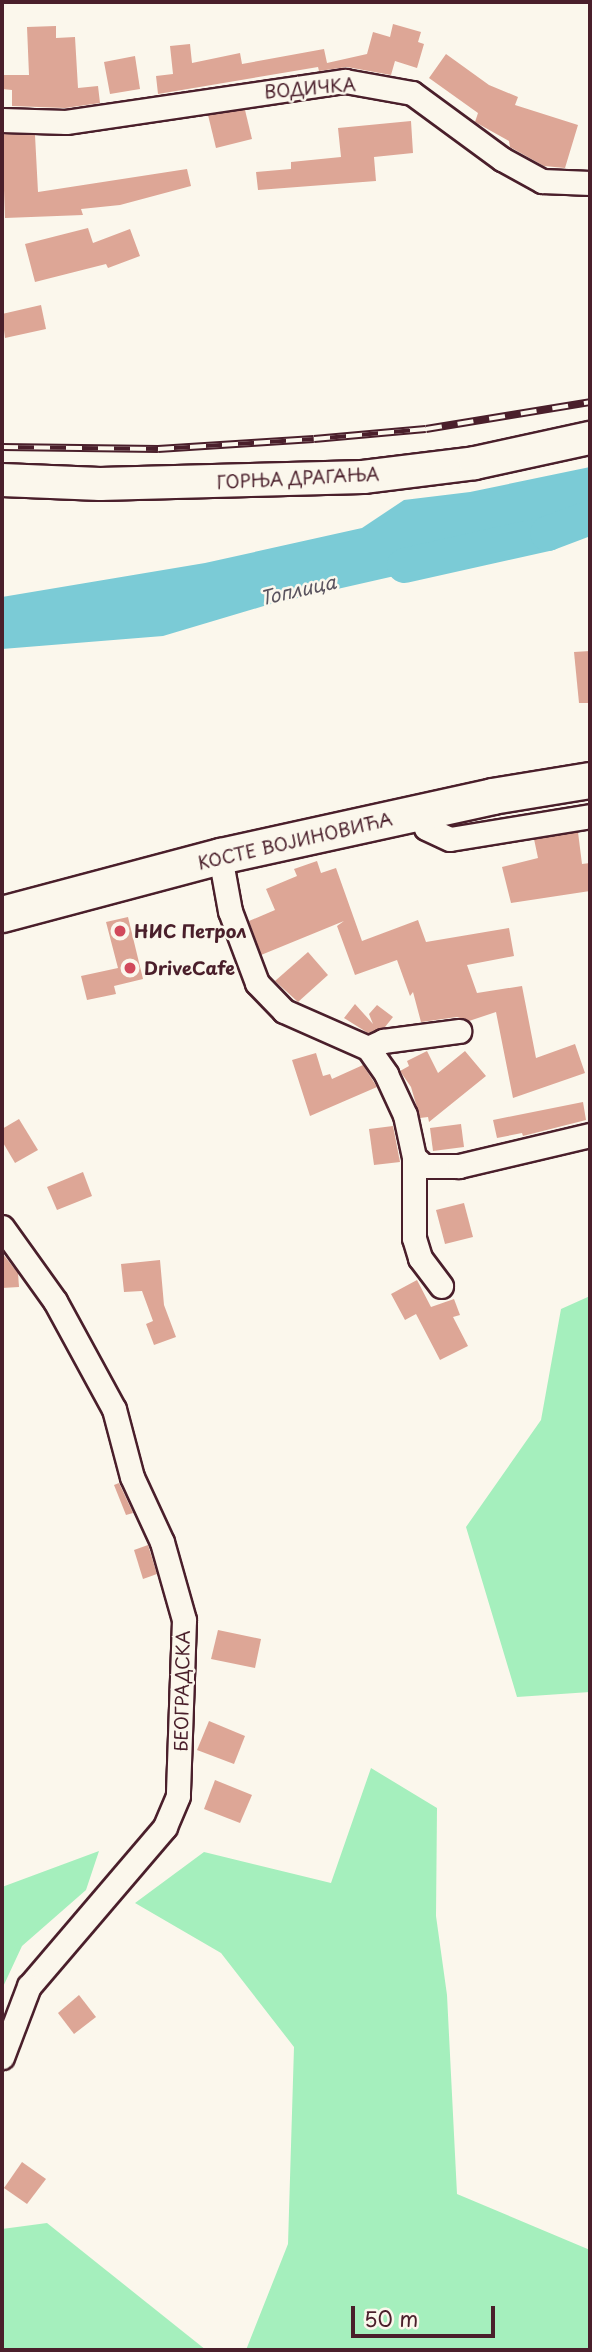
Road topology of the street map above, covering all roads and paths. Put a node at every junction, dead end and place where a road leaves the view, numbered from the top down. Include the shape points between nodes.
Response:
1 (2, 120) edge
2 (590, 183) edge
3 (590, 438) edge
4 (2, 480) edge
5 (590, 780) edge
6 (422, 812) junction
7 (590, 816) edge
8 (219, 856) junction
9 (2, 915) edge
10 (459, 1031) dead end
11 (368, 1048) junction
12 (590, 1135) edge
13 (414, 1157) junction
14 (2, 1227) edge
15 (441, 1286) dead end
16 (2, 2057) edge

1 - 2 street, ВОДИЧКА via 66,121 345,81 412,93 502,159 542,181
3 - 4 street, ГОРЊА ДРАГАЊА via 475,463 363,477 100,484
5 - 6 main road, КОСТЕ ВОЈИНОВИЋА
6 - 7 street via 426,828 450,838
6 - 8 main road, КОСТЕ ВОЈИНОВИЋА
8 - 9 main road, КОСТЕ ВОЈИНОВИЋА
8 - 11 street via 230,911 257,983 284,1011
10 - 11 street via 383,1041
11 - 13 street via 405,1115
12 - 13 street via 459,1166 424,1166
13 - 15 street via 414,1238 420,1258
14 - 16 street, БЕОГРАДСКА via 55,1301 114,1409 132,1477 162,1542 184,1620 178,1796 165,1828 29,1986

